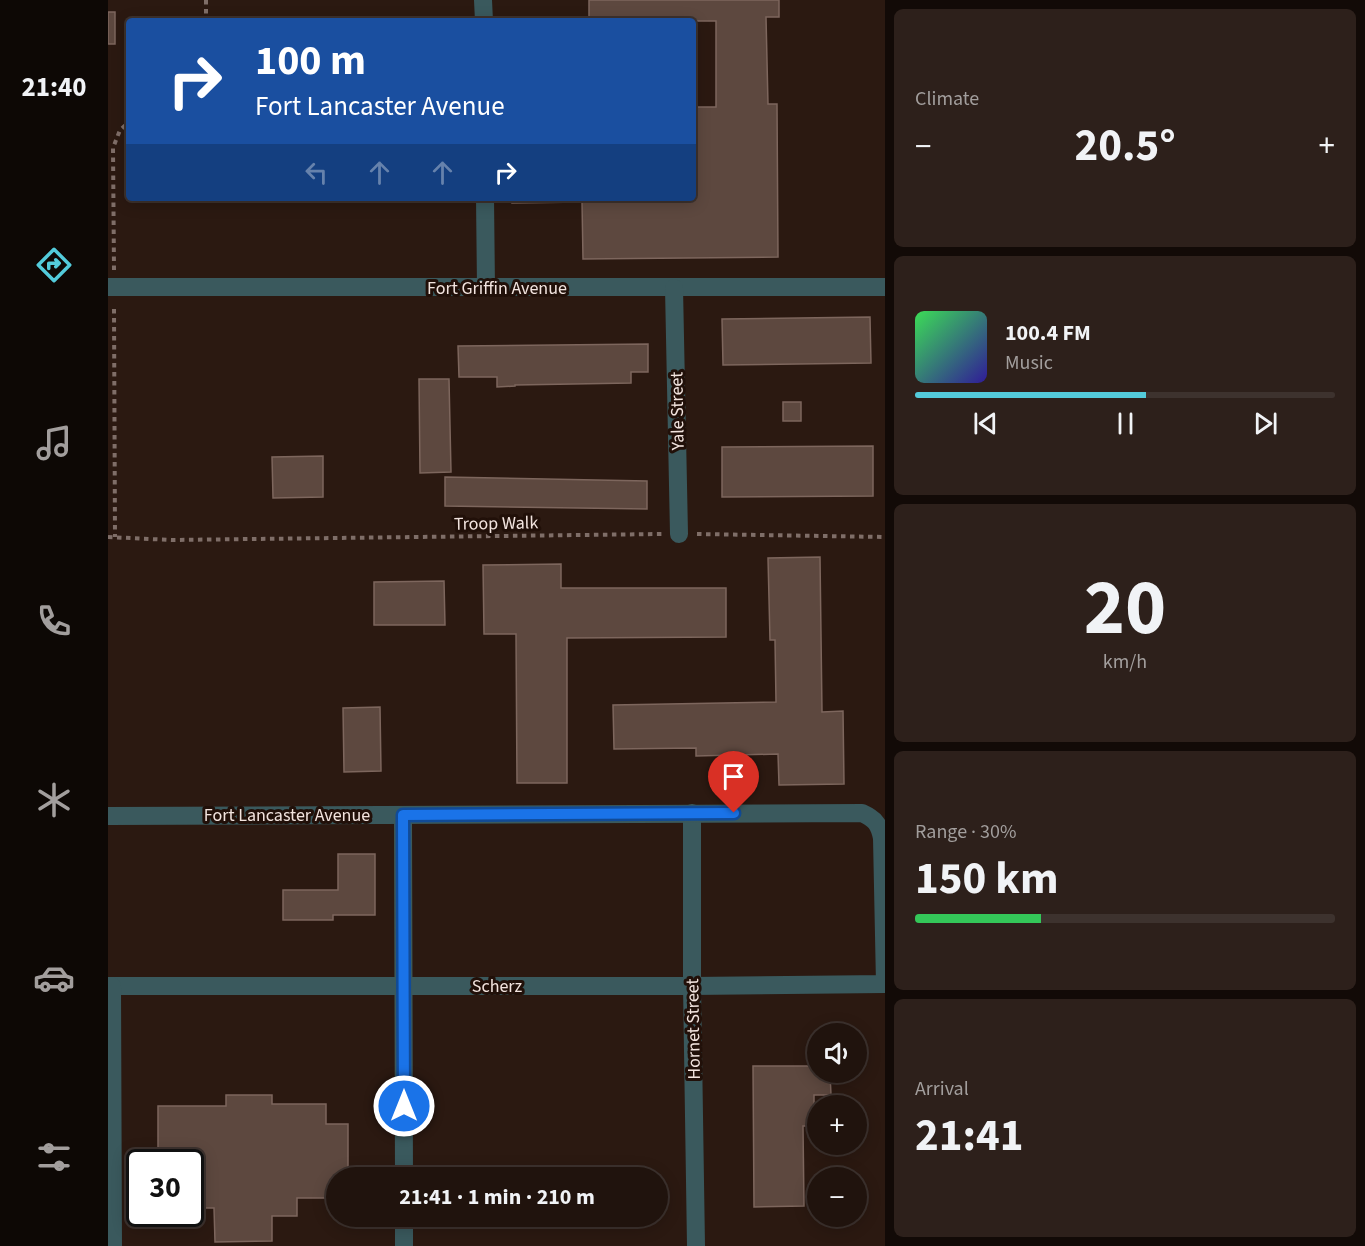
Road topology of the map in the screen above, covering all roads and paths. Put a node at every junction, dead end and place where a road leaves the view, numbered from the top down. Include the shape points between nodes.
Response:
1 (206, 0) edge
2 (483, 0) edge
3 (206, 18) edge
4 (483, 18) edge
5 (126, 125) edge
6 (485, 201) edge
7 (111, 281) edge
8 (885, 287) edge
9 (486, 288) junction
10 (674, 288) junction
11 (114, 309) dead end
12 (679, 534) junction
13 (108, 537) edge
14 (115, 537) junction
15 (885, 537) edge
16 (692, 813) junction
17 (403, 815) junction
18 (108, 816) edge
19 (885, 984) edge
20 (110, 986) edge
21 (404, 986) junction
22 (692, 986) junction
23 (404, 1167) edge
24 (404, 1227) edge
25 (113, 1246) edge
26 (404, 1246) edge
27 (696, 1246) edge

1 - 3 path
2 - 4 street
5 - 7 path via 113,148
6 - 9 street
7 - 9 street, Fort Griffin Avenue
8 - 10 street, Fort Griffin Avenue
9 - 10 street, Fort Griffin Avenue
10 - 12 street, Yale Street
11 - 14 path
12 - 14 path, Troop Walk via 171,540
12 - 15 path, Troop Walk
13 - 14 path, Troop Walk
16 - 17 street, Fort Lancaster Avenue
16 - 19 street, Fort Lancaster Avenue via 862,813 872,818 880,826 882,838
16 - 22 street, Hornet Street
17 - 18 street, Fort Lancaster Avenue
17 - 21 street
19 - 22 street, Scherz
20 - 21 street, Scherz
20 - 25 street
21 - 22 street, Scherz
21 - 23 street
22 - 27 street, Hornet Street
24 - 26 street

